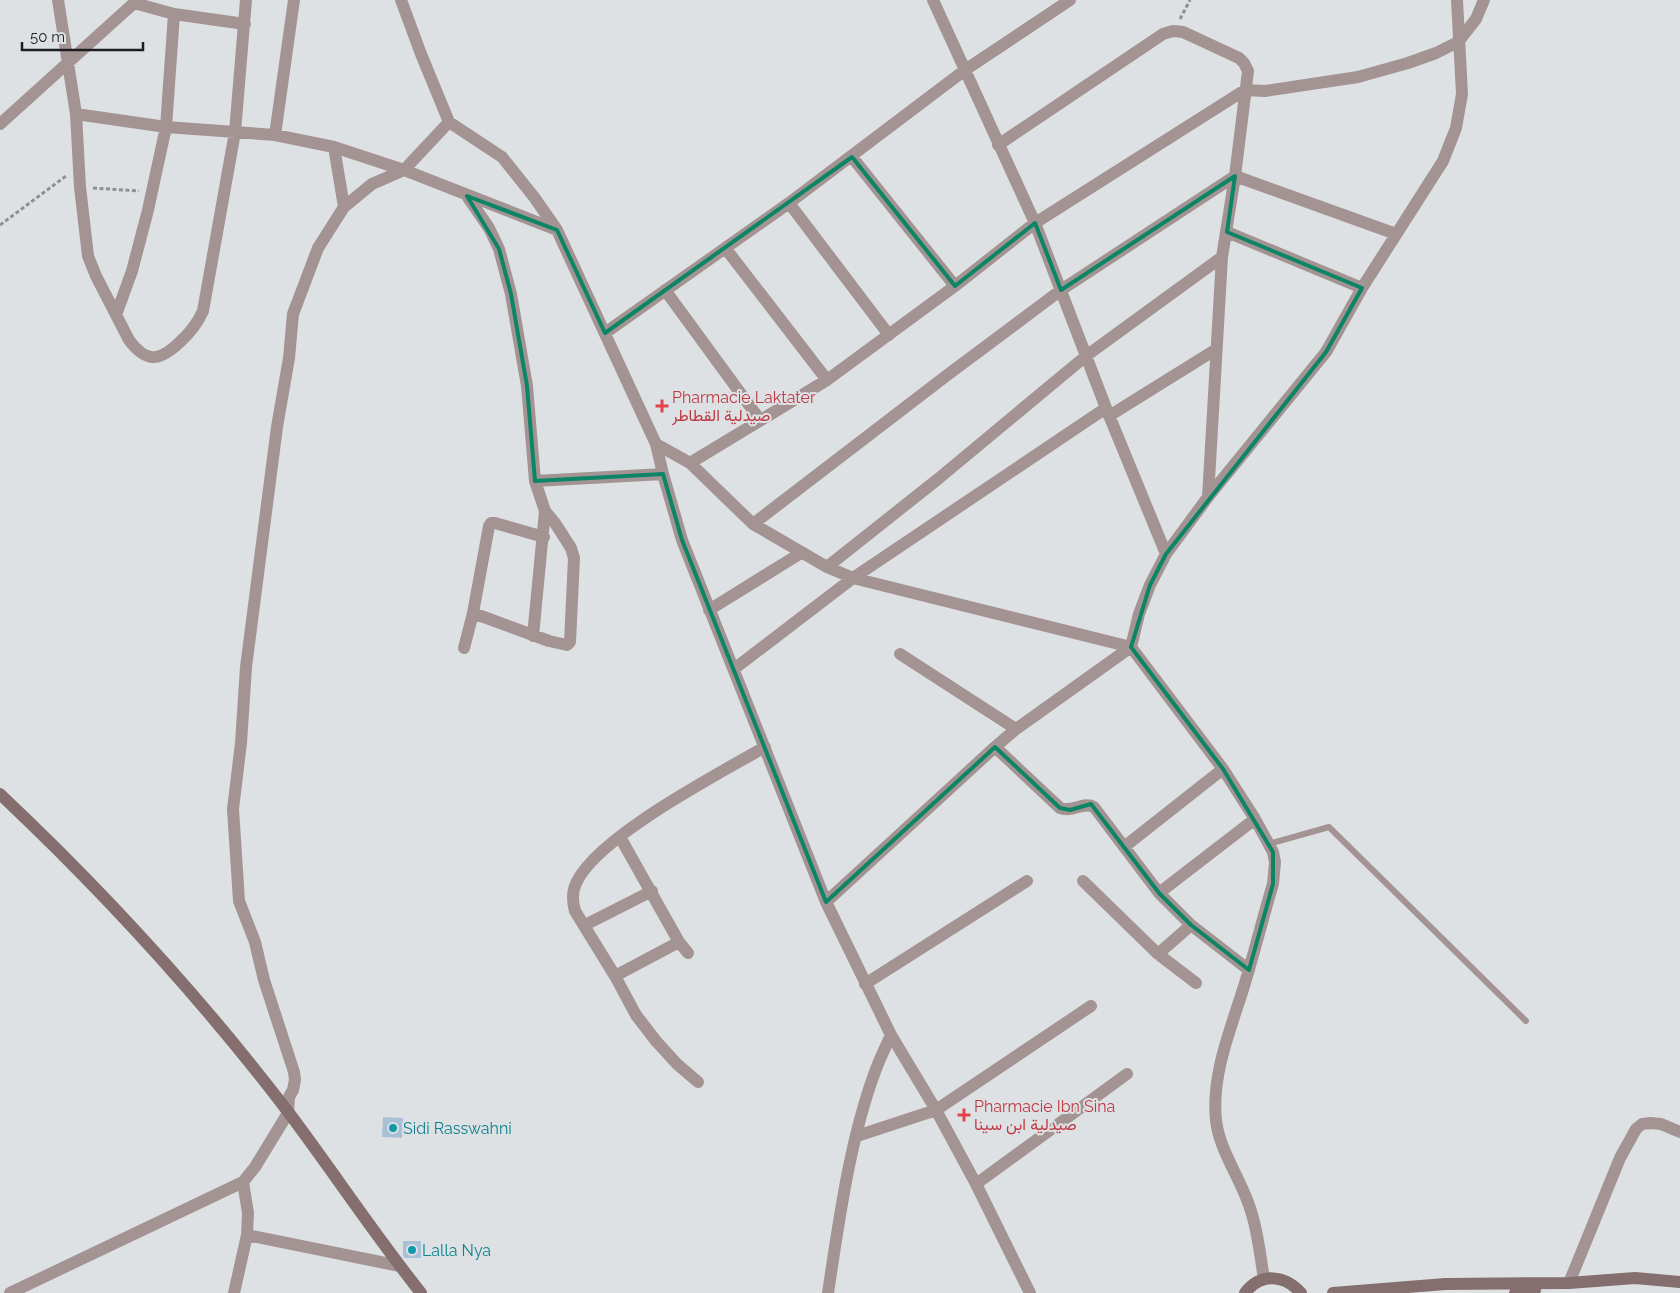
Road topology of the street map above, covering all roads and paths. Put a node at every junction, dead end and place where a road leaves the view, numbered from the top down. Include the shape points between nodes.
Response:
1 (58, 0) edge
2 (246, 0) edge
3 (294, 0) edge
4 (401, 0) edge
5 (933, 0) edge
6 (1070, 0) edge
7 (1190, 0) edge
8 (1457, 0) edge
9 (1484, 0) edge
10 (134, 2) edge
11 (174, 14) junction
12 (245, 24) junction
13 (1173, 31) junction
14 (1458, 42) junction
15 (68, 64) junction
16 (965, 70) junction
17 (1245, 90) junction
18 (76, 114) junction
19 (449, 122) junction
20 (0, 124) edge
21 (166, 127) junction
22 (235, 132) junction
23 (275, 135) junction
24 (998, 145) junction
25 (334, 147) junction
26 (852, 157) junction
27 (79, 167) junction
28 (404, 170) junction
29 (1235, 176) junction
30 (80, 188) junction
31 (152, 192) junction
32 (467, 196) junction
33 (789, 203) junction
34 (344, 206) junction
35 (1035, 223) junction
36 (0, 225) edge
37 (557, 230) junction
38 (1227, 232) junction
39 (1396, 234) junction
40 (726, 249) junction
41 (1222, 257) junction
42 (955, 286) junction
43 (1362, 288) junction
44 (665, 290) junction
45 (1061, 290) junction
46 (116, 315) junction
47 (606, 334) junction
48 (889, 335) junction
49 (1216, 350) junction
50 (1086, 356) junction
51 (827, 380) junction
52 (1107, 412) junction
53 (760, 420) junction
54 (656, 444) junction
55 (690, 463) junction
56 (663, 474) junction
57 (535, 482) junction
58 (1208, 497) junction
59 (545, 510) junction
60 (753, 524) junction
61 (544, 537) junction
62 (801, 553) junction
63 (1166, 554) junction
64 (827, 568) junction
65 (853, 578) junction
66 (709, 610) junction
67 (473, 613) junction
68 (533, 636) junction
69 (464, 648) dead end
70 (1131, 648) junction
71 (900, 654) dead end
72 (734, 669) junction
73 (1016, 730) junction
74 (765, 747) junction
75 (995, 747) junction
76 (1223, 769) junction
77 (0, 794) edge
78 (1254, 819) junction
79 (620, 837) junction
80 (1269, 844) junction
81 (1124, 847) junction
82 (1027, 881) dead end
83 (1083, 881) dead end
84 (652, 891) junction
85 (1158, 893) junction
86 (826, 902) junction
87 (584, 925) junction
88 (1190, 925) junction
89 (679, 942) junction
90 (688, 953) dead end
91 (1158, 954) junction
92 (1249, 970) junction
93 (615, 976) junction
94 (1196, 983) dead end
95 (866, 984) junction
96 (1091, 1006) dead end
97 (1526, 1021) dead end
98 (891, 1035) junction
99 (1127, 1074) dead end
100 (698, 1082) dead end
101 (936, 1110) junction
102 (288, 1113) junction
103 (1680, 1132) edge
104 (857, 1136) junction
105 (243, 1182) junction
106 (976, 1184) junction
107 (248, 1235) junction
108 (400, 1266) junction
109 (1264, 1279) junction
110 (1680, 1282) edge
111 (1569, 1283) junction
112 (828, 1292) edge
113 (10, 1293) edge
114 (234, 1293) edge
115 (422, 1293) edge
116 (1030, 1293) edge
117 (1245, 1293) edge
118 (1301, 1293) edge
119 (1333, 1293) edge
120 (1521, 1293) edge

1 - 15 street
2 - 12 street
3 - 23 street
4 - 19 street
5 - 16 street
6 - 16 street
7 - 13 path
8 - 14 street
9 - 14 street via 1476,19
10 - 11 street
10 - 15 street
11 - 12 street
11 - 21 street
12 - 22 street
13 - 17 street via 1183,32 1244,62 1248,71
13 - 24 street via 1163,34
14 - 17 street via 1408,63 1358,77 1265,91
14 - 39 street via 1462,94 1456,128 1443,161
15 - 18 street
15 - 20 street
16 - 24 street
16 - 26 street
17 - 29 street
17 - 35 street
18 - 21 street
18 - 27 street
19 - 28 street
19 - 37 street via 502,157
21 - 22 street
21 - 31 street
22 - 23 street
22 - 46 street via 203,311 197,324 173,348 162,356 153,357 136,350
23 - 25 street
24 - 35 street
25 - 28 street
25 - 34 street
26 - 33 street
26 - 42 street
27 - 30 street
27 - 36 path
28 - 32 street
28 - 34 street via 372,184
29 - 38 street
29 - 39 street
29 - 45 street
30 - 31 path
30 - 46 street via 88,256
31 - 46 street via 132,271
32 - 37 street
32 - 57 street via 499,249 511,294 527,386
33 - 40 street
33 - 48 street
34 - 102 street via 318,248 293,314 246,667 233,809 239,901 255,942 294,1072
35 - 42 street
35 - 45 street
37 - 47 street
38 - 41 street
38 - 43 street
39 - 43 street
40 - 44 street
40 - 51 street
41 - 49 street
41 - 50 street
42 - 48 street
43 - 58 street via 1326,352
44 - 47 street
44 - 53 street
45 - 50 street
45 - 60 street
47 - 54 street
48 - 51 street
49 - 52 street
49 - 58 street
50 - 52 street
50 - 64 street
51 - 53 street
52 - 63 street
52 - 65 street
53 - 55 street
54 - 55 street
54 - 56 street
55 - 60 street
56 - 57 street
56 - 66 street via 682,540
57 - 59 street
58 - 63 street
59 - 61 street
59 - 68 street via 574,558 572,636 567,645
60 - 62 street
61 - 67 street via 491,523
61 - 68 street
62 - 64 street
62 - 66 street
63 - 70 street via 1139,614
64 - 65 street
65 - 70 street
65 - 72 street
66 - 72 street
67 - 68 street
67 - 69 street
70 - 73 street
70 - 76 street
71 - 73 street
72 - 74 street
73 - 75 street
74 - 79 street via 658,810
74 - 86 street
75 - 81 street via 1060,808 1070,810 1088,804 1094,807
75 - 86 street
76 - 78 street
76 - 81 street
77 - 102 main road via 52,843 143,939 223,1031
78 - 80 street
78 - 85 street
79 - 84 street
79 - 87 street via 595,858 574,889 575,912
80 - 92 street via 1275,862 1273,884
80 - 97 lane via 1329,827
81 - 85 street
82 - 95 street
83 - 91 street
84 - 87 street
84 - 89 street
85 - 88 street
86 - 95 street
87 - 93 street
88 - 91 street
88 - 92 street
89 - 90 street
89 - 93 street
91 - 94 street
92 - 109 street via 1216,1089 1216,1121 1223,1147 1250,1207
93 - 100 street via 636,1015 672,1058
95 - 98 street
96 - 101 street
98 - 101 street
98 - 104 street via 876,1068
99 - 106 street
101 - 104 street
101 - 106 street
102 - 105 street
102 - 108 main road
103 - 111 street via 1651,1123 1636,1129 1620,1158
104 - 112 street
105 - 107 street
105 - 113 street
106 - 116 street
107 - 108 street
107 - 114 street
108 - 115 main road
109 - 117 main road via 1250,1286
109 - 118 main road via 1279,1278 1293,1284
110 - 111 main road via 1635,1278
111 - 119 main road via 1445,1284
111 - 120 main road

